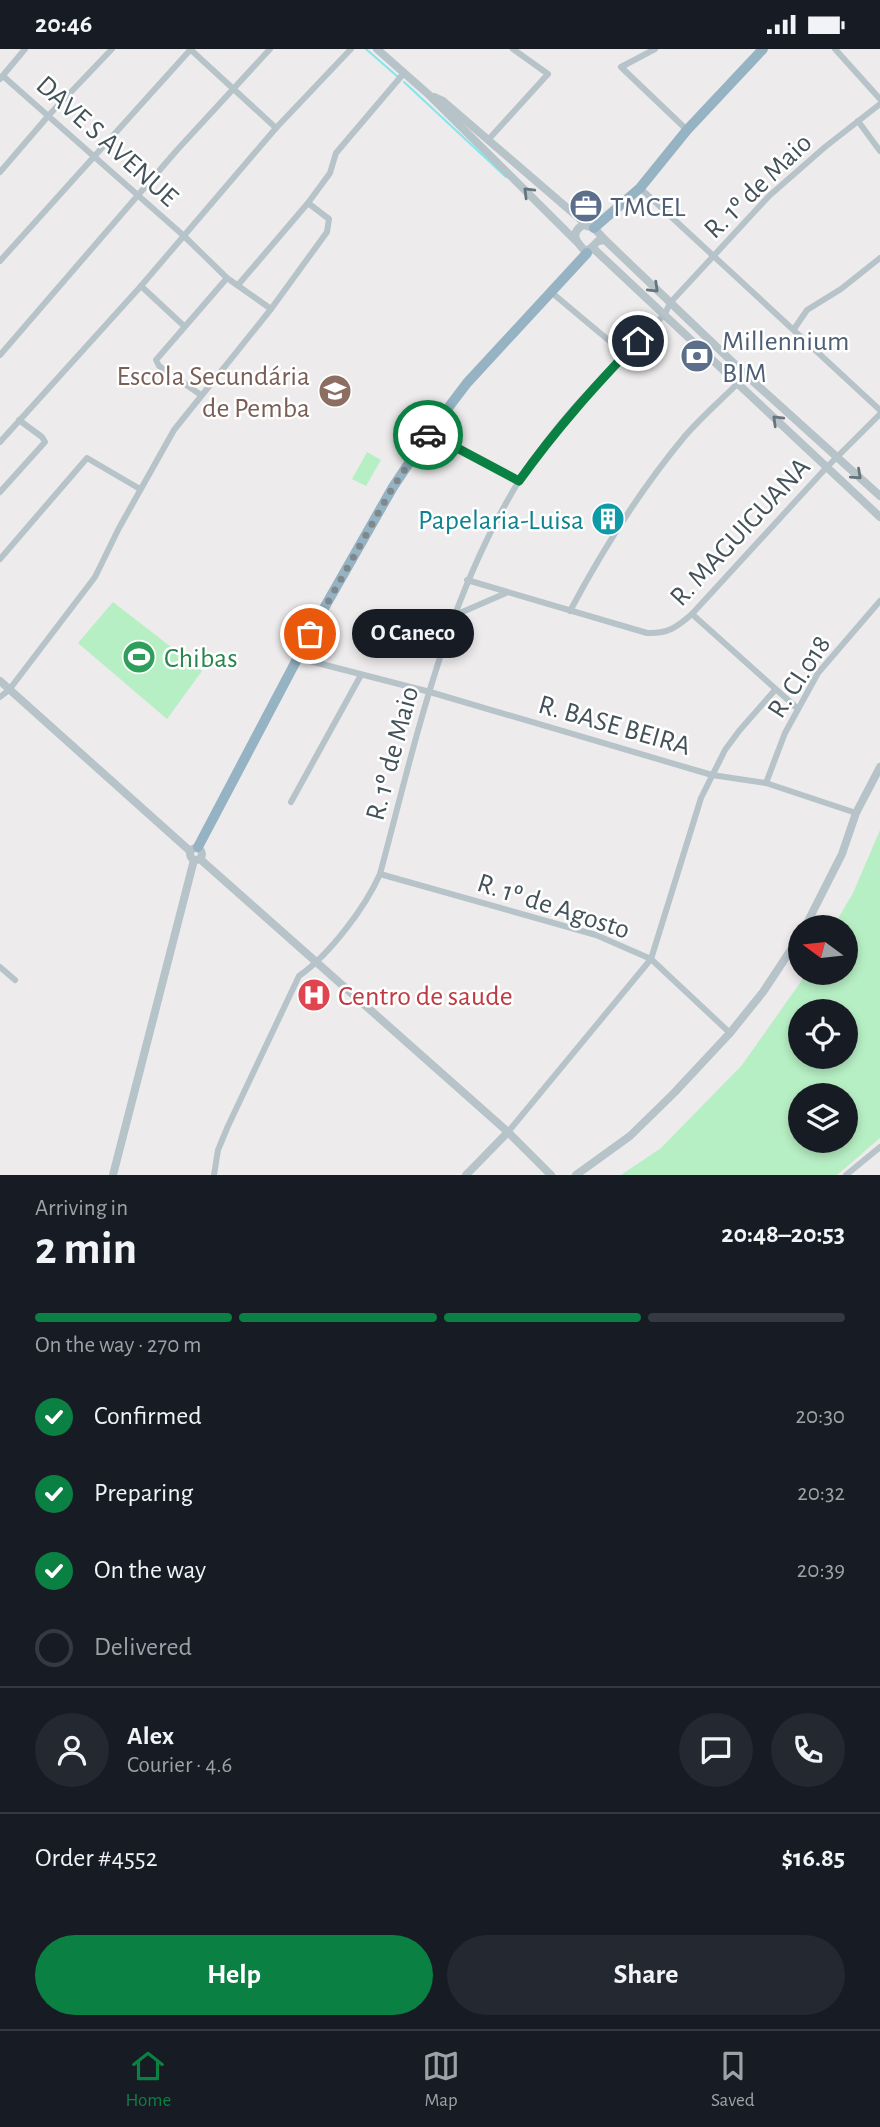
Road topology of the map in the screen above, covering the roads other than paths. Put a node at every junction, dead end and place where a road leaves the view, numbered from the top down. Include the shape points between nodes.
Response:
1 (113, 49) edge
2 (191, 49) edge
3 (270, 49) edge
4 (351, 49) edge
5 (377, 49) edge
6 (513, 49) edge
7 (654, 49) edge
8 (763, 49) edge
9 (835, 49) edge
10 (22, 50) edge
11 (404, 73) junction
12 (1, 77) edge
13 (234, 89) junction
14 (428, 94) junction
15 (880, 101) edge
16 (49, 115) junction
17 (858, 121) junction
18 (276, 128) junction
19 (687, 130) junction
20 (488, 140) junction
21 (880, 151) edge
22 (94, 157) junction
23 (511, 161) junction
24 (503, 168) junction
25 (0, 172) edge
26 (640, 188) junction
27 (137, 195) junction
28 (308, 203) junction
29 (590, 226) junction
30 (184, 236) junction
31 (605, 240) junction
32 (576, 241) junction
33 (591, 251) junction
34 (713, 257) junction
35 (880, 258) edge
36 (0, 261) edge
37 (228, 278) junction
38 (237, 285) junction
39 (141, 286) junction
40 (551, 292) junction
41 (670, 303) junction
42 (271, 309) junction
43 (665, 314) junction
44 (184, 326) junction
45 (794, 329) junction
46 (1, 351) edge
47 (625, 355) junction
48 (746, 375) junction
49 (738, 384) junction
50 (201, 395) junction
51 (880, 412) edge
52 (19, 420) junction
53 (429, 433) junction
54 (0, 442) edge
55 (837, 457) junction
56 (826, 468) junction
57 (519, 481) junction
58 (140, 489) junction
59 (0, 492) edge
60 (880, 496) edge
61 (880, 517) edge
62 (0, 559) edge
63 (467, 580) junction
64 (507, 593) junction
65 (880, 601) edge
66 (569, 611) junction
67 (692, 614) junction
68 (453, 616) junction
69 (298, 658) junction
70 (361, 675) junction
71 (0, 681) edge
72 (9, 690) junction
73 (775, 690) junction
74 (430, 692) junction
75 (0, 697) edge
76 (797, 708) junction
77 (880, 767) edge
78 (712, 775) junction
79 (766, 783) junction
80 (291, 802) dead end
81 (856, 813) junction
82 (194, 849) junction
83 (197, 860) junction
84 (380, 874) junction
85 (811, 915) edge
86 (788, 954) edge
87 (651, 960) junction
88 (319, 962) junction
89 (0, 967) edge
90 (15, 980) dead end
91 (730, 1033) junction
92 (508, 1132) junction
93 (880, 1147) edge
94 (113, 1175) edge
95 (214, 1175) edge
96 (466, 1175) edge
97 (551, 1175) edge
98 (576, 1175) edge
99 (846, 1175) edge

1 - 16 street
2 - 13 street
2 - 22 street
3 - 13 street
4 - 18 street
5 - 11 street
6 - 20 street via 548,74
7 - 19 street via 621,67
8 - 19 highway
9 - 15 street
10 - 12 street
11 - 14 street
11 - 28 street via 336,153 330,173
12 - 16 street, DAVE S AVENUE
13 - 18 street
13 - 27 street
14 - 20 street via 443,101
14 - 24 street
15 - 17 street, R. 1º de Maio
16 - 22 street, DAVE S AVENUE
16 - 25 street
17 - 21 street
17 - 34 street, R. 1º de Maio via 769,196
18 - 30 street
19 - 26 highway
20 - 23 street
22 - 27 street, DAVE S AVENUE
22 - 36 street
23 - 24 street
23 - 29 street
32 -> 24 street
26 - 29 highway
26 - 34 street
27 - 30 street, DAVE S AVENUE
27 - 46 street
28 - 38 street
28 - 42 street via 329,219 327,232
29 - 31 street
29 - 32 street via 577,230
30 - 37 street, DAVE S AVENUE
30 - 39 street
31 - 33 street via 594,244
31 -> 41 street
32 - 33 street
33 - 40 highway
33 - 43 street
34 - 41 street, R. 1º de Maio
34 - 45 street
35 - 45 street via 807,310
37 - 38 street, DAVE S AVENUE
37 - 44 street
38 - 42 street, DAVE S AVENUE
39 - 44 street
39 - 52 street
40 - 47 street
40 - 53 highway via 467,383
41 - 43 street, R. 1º de Maio
41 - 48 street
42 - 50 street
43 - 47 street, R. 1º de Maio
43 - 49 street
44 - 50 street via 156,363
45 - 51 street
47 - 57 street, R. 1º de Maio via 582,399
48 - 49 street
48 - 55 street
56 -> 49 street
49 - 66 street via 687,434 643,489
50 - 58 street via 174,430
51 - 55 street, R. MAGUIGUANA
52 - 54 street
52 - 59 street via 45,442
53 - 57 street
53 - 69 highway via 393,487
55 - 56 street, R. MAGUIGUANA
55 -> 60 street
56 - 61 street
56 - 67 street, R. MAGUIGUANA
57 - 63 street, R. 1º de Maio
58 - 62 street via 87,458
58 - 72 street via 95,577
63 - 64 street, R. MAGUIGUANA
63 - 68 street, R. 1º de Maio
64 - 66 street, R. MAGUIGUANA
64 - 68 street
65 - 76 street, R. CI.018 via 818,673
66 - 67 street, R. MAGUIGUANA via 664,634
67 - 73 street
68 - 74 street, R. 1º de Maio
69 - 70 street, R. BASE BEIRA
69 - 82 highway
70 - 74 street, R. BASE BEIRA
70 - 80 street
71 - 72 street
72 - 75 street
72 - 82 street
73 - 76 street
73 - 78 street via 739,731
74 - 78 street, R. BASE BEIRA
74 - 84 street, R. 1º de Maio
76 - 79 street, R. CI.018
77 - 81 street
78 - 79 street, R. BASE BEIRA
78 - 87 street
79 - 81 street, R. BASE BEIRA
81 - 85 street via 842,854
82 - 83 street via 202,853
83 - 88 street
83 - 94 street
84 - 87 street, R. 1º de Agosto via 596,935
84 - 88 street, R. 1º de Maio via 372,892
86 - 91 street
87 - 91 street, R. 1º de Agosto
87 - 92 street
88 - 92 street
88 - 95 street, R. 1º de Maio via 299,977 228,1126
89 - 90 street
91 - 98 street via 630,1136
92 - 96 street
92 - 97 street
93 - 99 street

